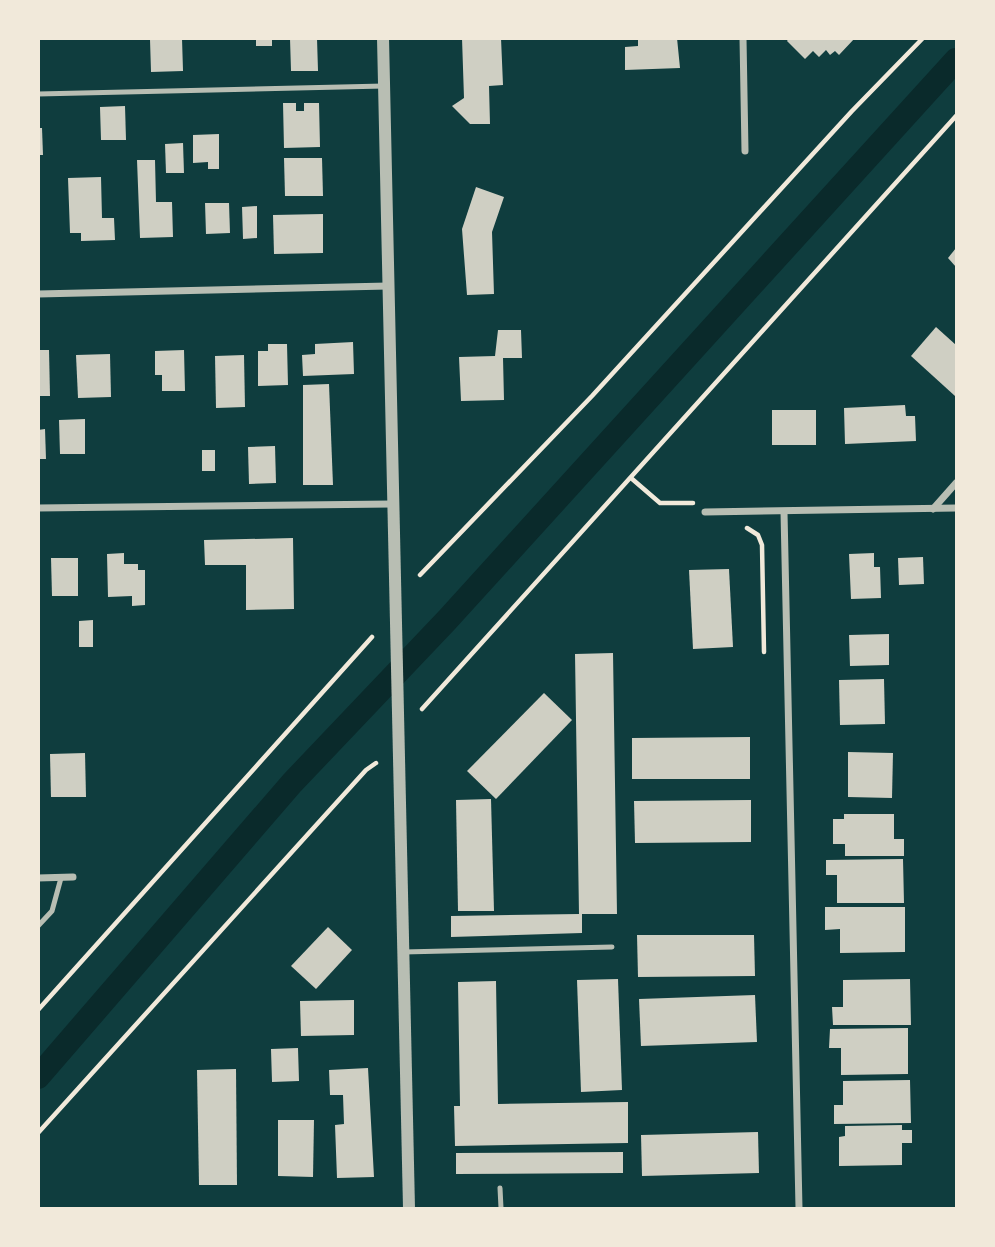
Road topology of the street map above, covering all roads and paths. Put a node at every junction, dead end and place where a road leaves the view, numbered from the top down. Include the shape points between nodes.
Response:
1 (383, 38) edge
2 (743, 38) edge
3 (923, 38) edge
4 (384, 86) junction
5 (38, 94) edge
6 (957, 116) edge
7 (745, 151) dead end
8 (388, 286) junction
9 (38, 294) edge
10 (631, 478) junction
11 (957, 483) edge
12 (392, 504) junction
13 (38, 508) edge
14 (957, 508) edge
15 (933, 509) junction
16 (705, 512) joint
17 (784, 512) junction
18 (737, 528) dead end
19 (420, 575) dead end
20 (372, 637) dead end
21 (764, 652) dead end
22 (422, 709) dead end
23 (376, 763) dead end
24 (73, 877) dead end
25 (38, 878) edge
26 (61, 878) junction
27 (38, 926) edge
28 (612, 947) dead end
29 (403, 952) junction
30 (38, 1010) edge
31 (38, 1133) edge
32 (500, 1188) dead end
33 (409, 1209) edge
34 (500, 1209) edge
35 (799, 1209) edge

1 - 4 street
2 - 7 street
3 - 19 path
4 - 5 lane
4 - 8 street
6 - 10 path
8 - 9 street
8 - 12 street
10 - 16 path via 660,503 694,503
10 - 22 path
11 - 15 street
12 - 13 street
12 - 29 street
14 - 15 street
15 - 17 street
16 - 17 street
17 - 35 street
18 - 21 path via 750,528 762,545
20 - 30 path
23 - 31 path
24 - 26 street
25 - 26 street
26 - 27 lane via 52,911
28 - 29 lane
29 - 33 street
32 - 34 lane

